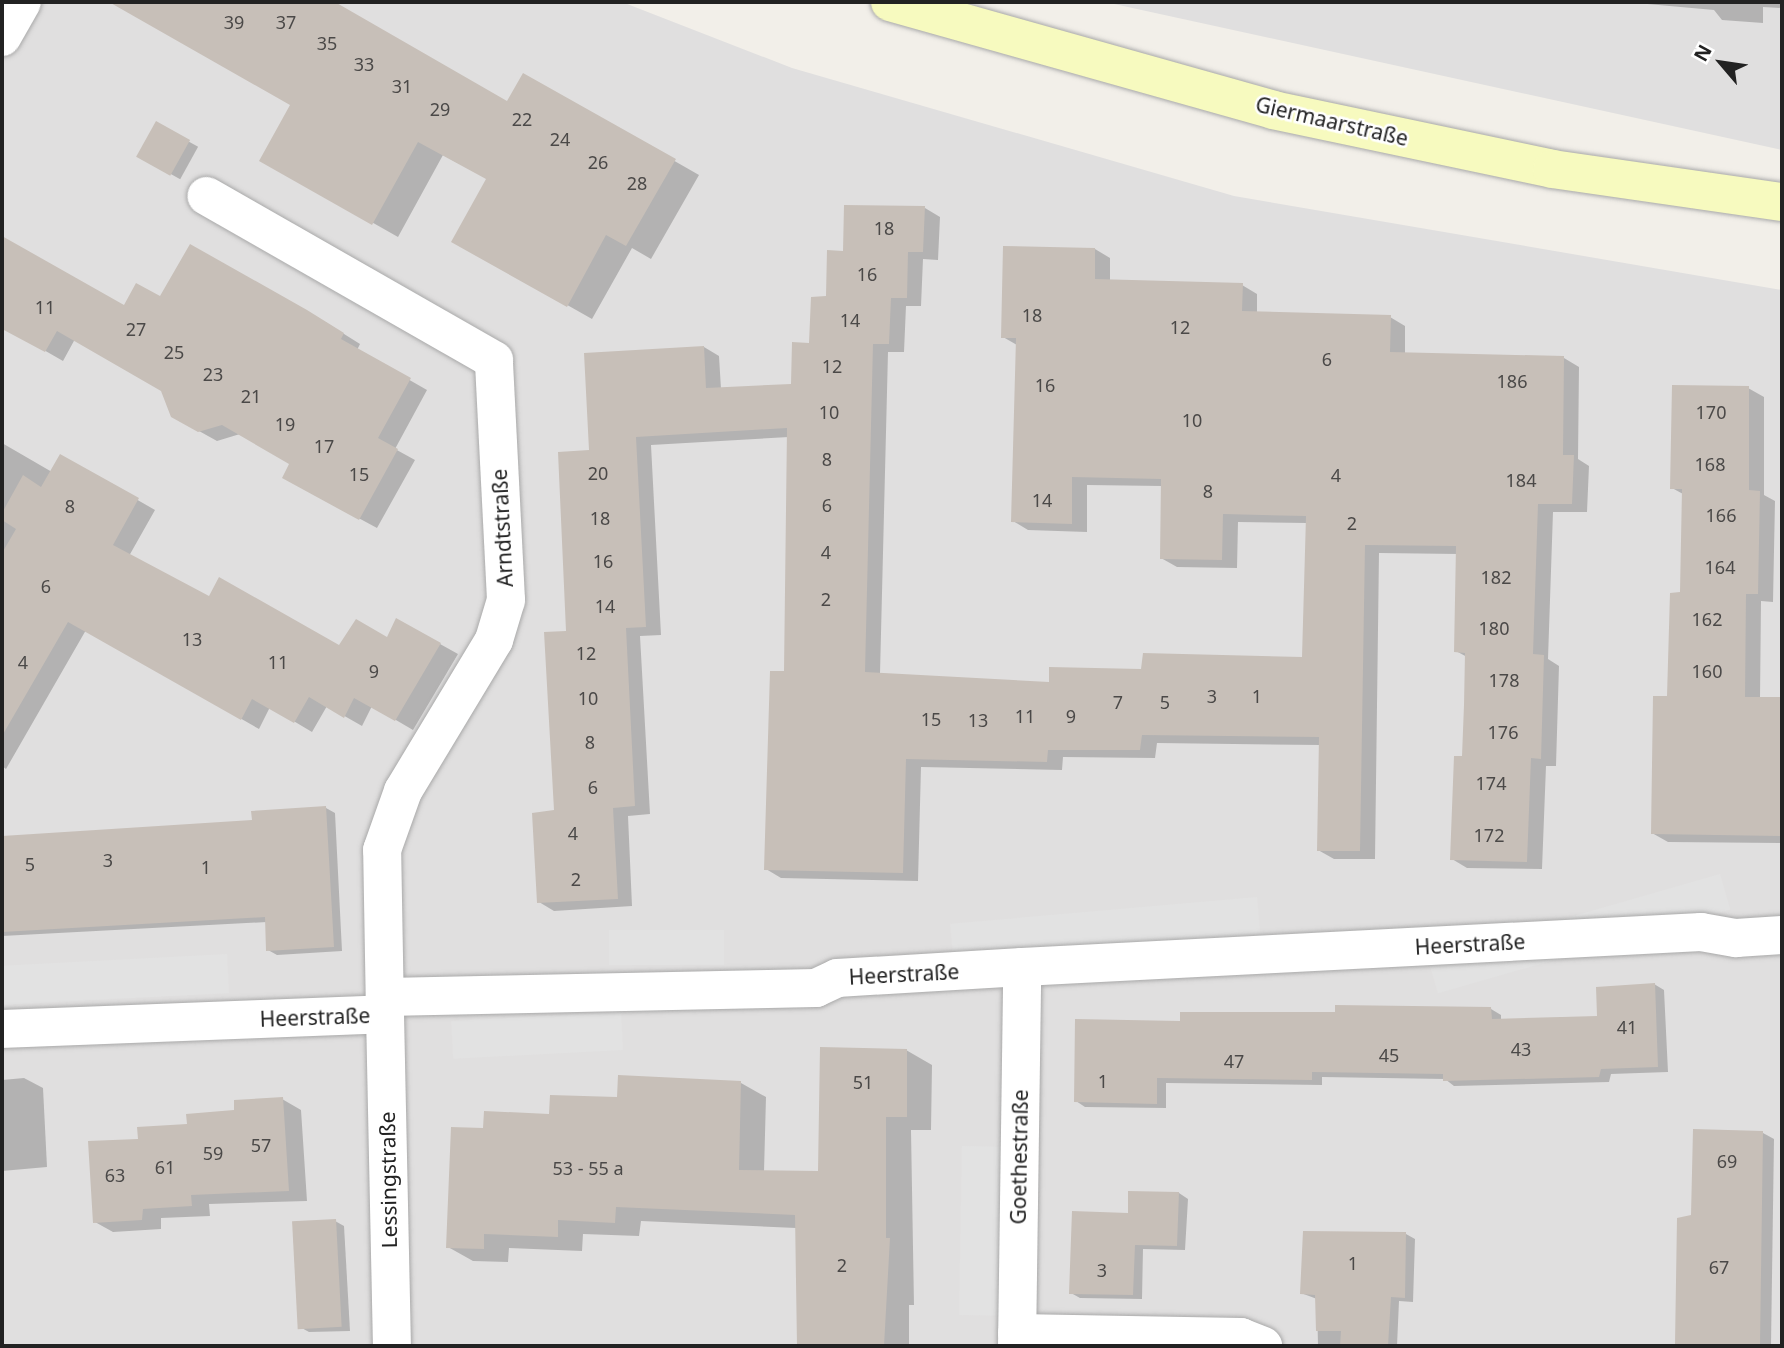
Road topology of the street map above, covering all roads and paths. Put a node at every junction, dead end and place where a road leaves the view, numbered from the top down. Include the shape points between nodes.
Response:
1 (22, 2) edge
2 (890, 2) edge
3 (2, 37) edge
4 (206, 196) dead end
5 (1782, 202) edge
6 (1782, 935) edge
7 (1022, 967) junction
8 (385, 1005) junction
9 (2, 1030) edge
10 (1017, 1340) edge
11 (392, 1346) edge
12 (1263, 1346) edge

1 - 3 street
2 - 5 main road, Giermaarstraße via 1273,110 1552,169
4 - 8 street, Arndtstraße via 494,360 506,600 494,640 404,791 382,850
6 - 7 street, Heerstraße via 1736,938 1701,932
7 - 8 street, Heerstraße via 837,978 816,988
7 - 10 street, Goethestraße
8 - 9 street, Heerstraße
8 - 11 street, Lessingstraße
10 - 12 street via 1241,1337

